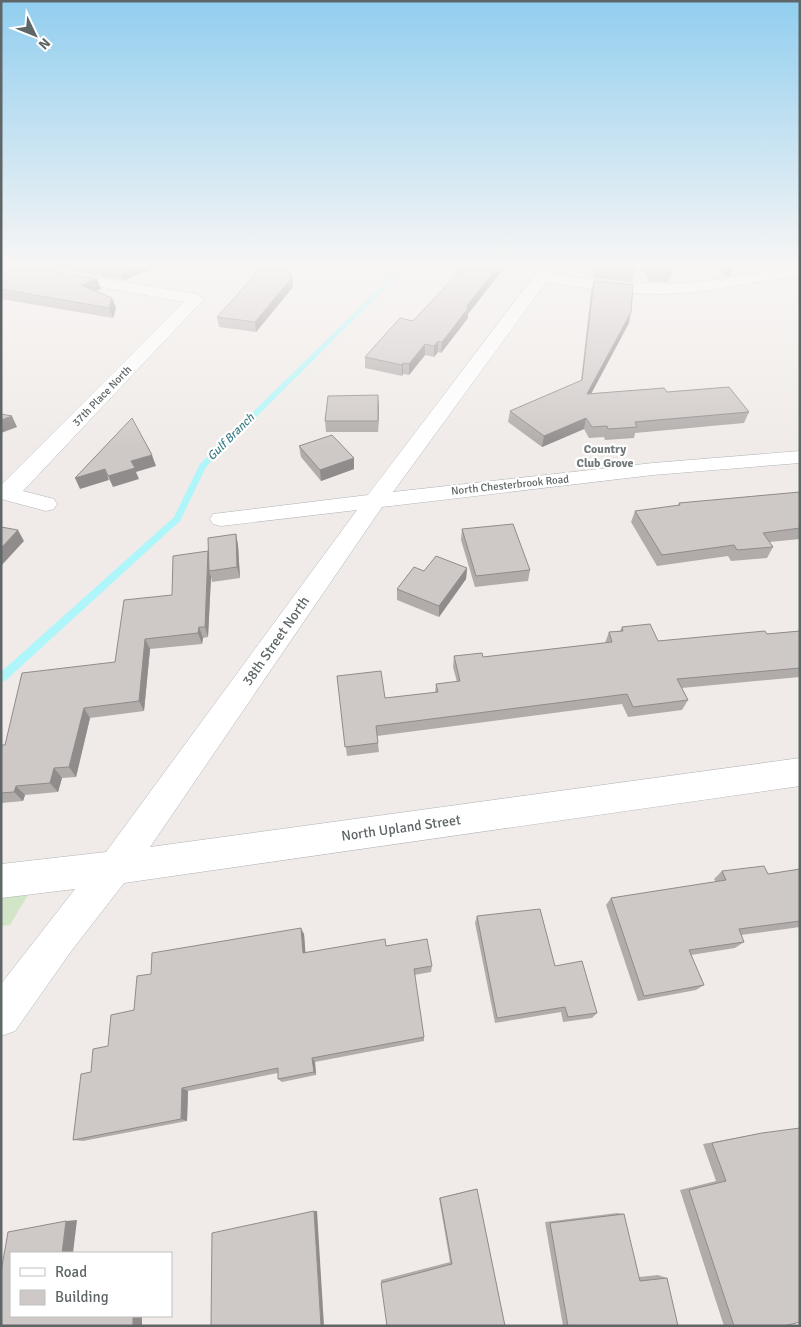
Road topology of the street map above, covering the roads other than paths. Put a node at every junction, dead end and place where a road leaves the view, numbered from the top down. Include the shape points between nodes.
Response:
1 (169, 326) edge
2 (505, 326) edge
3 (800, 457) edge
4 (5, 492) edge
5 (376, 500) junction
6 (46, 504) dead end
7 (222, 519) dead end
8 (800, 772) edge
9 (115, 868) junction
10 (1, 881) edge
11 (1, 1017) edge

1 - 4 street, 37th Place North
2 - 5 street, 38th Street North
3 - 5 street, North Chesterbrook Road via 689,465
4 - 6 street
5 - 7 street, North Chesterbrook Road
5 - 9 street, 38th Street North
8 - 9 street, North Upland Street
9 - 10 street, North Upland Street
9 - 11 street, 38th Street North via 59,937

